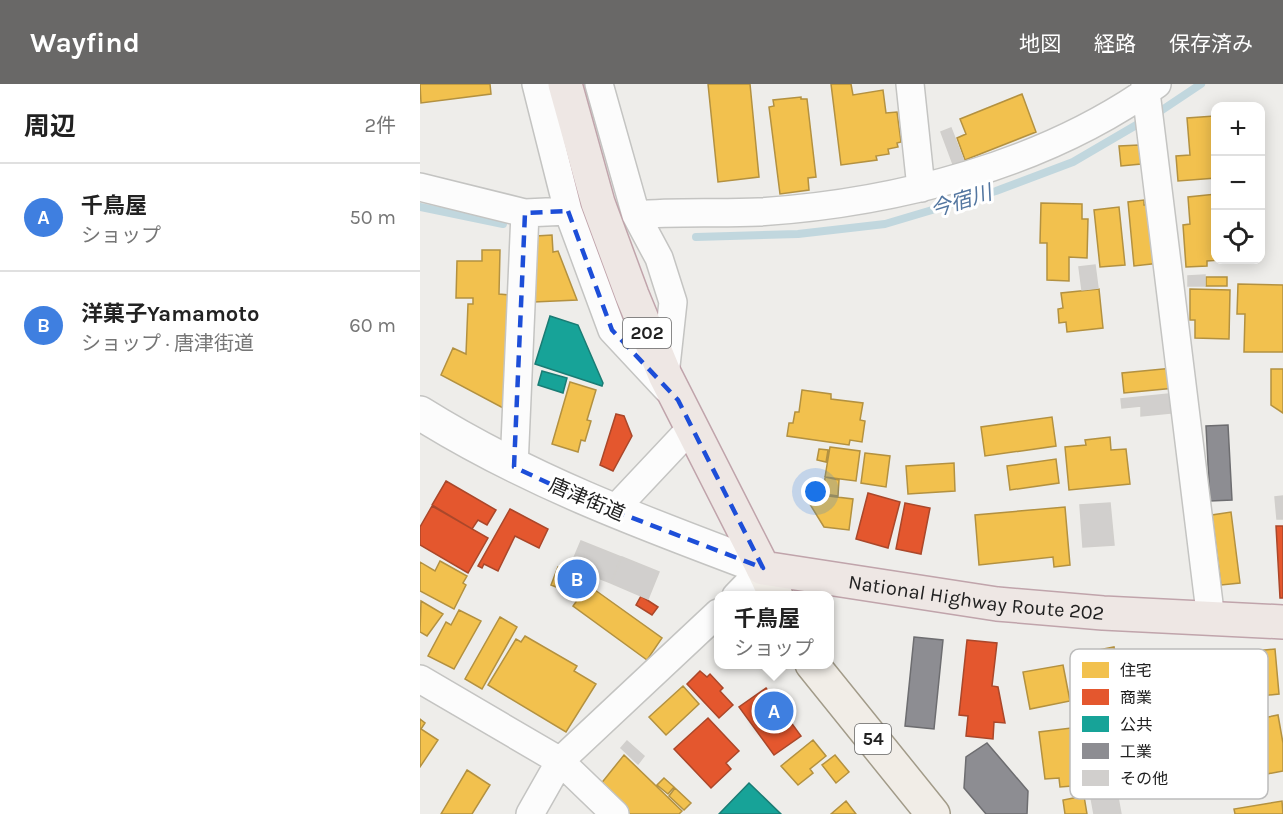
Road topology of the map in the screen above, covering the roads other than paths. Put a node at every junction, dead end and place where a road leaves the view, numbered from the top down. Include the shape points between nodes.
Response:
1 (536, 84) edge
2 (565, 84) edge
3 (598, 84) edge
4 (910, 84) edge
5 (1150, 87) edge
6 (420, 187) edge
7 (921, 188) junction
8 (568, 211) junction
9 (525, 213) junction
10 (636, 216) junction
11 (679, 401) junction
12 (420, 413) edge
13 (513, 467) junction
14 (613, 511) junction
15 (769, 582) edge
16 (748, 591) edge
17 (714, 617) edge
18 (1211, 620) junction
19 (1283, 622) edge
20 (816, 669) edge
21 (420, 679) edge
22 (560, 761) junction
23 (530, 814) edge
24 (615, 814) edge
25 (933, 814) edge

1 - 8 street
2 - 11 highway, 202 via 598,203
3 - 10 street
4 - 7 street
5 - 7 street via 1083,130
5 - 18 street via 1149,129
6 - 9 street
7 - 10 street via 860,202 758,212
8 - 9 street
8 - 11 street via 612,330
9 - 13 street
10 - 11 street via 659,258 673,302
11 - 14 street
11 - 15 highway, 202
12 - 13 street, 唐津街道
13 - 14 street, 唐津街道
14 - 15 street, 唐津街道
15 - 16 street
15 - 18 highway, National Highway Route 202
17 - 22 street
18 - 19 highway, National Highway Route 202
20 - 25 main road, 54
21 - 22 street
22 - 23 street
22 - 24 street

